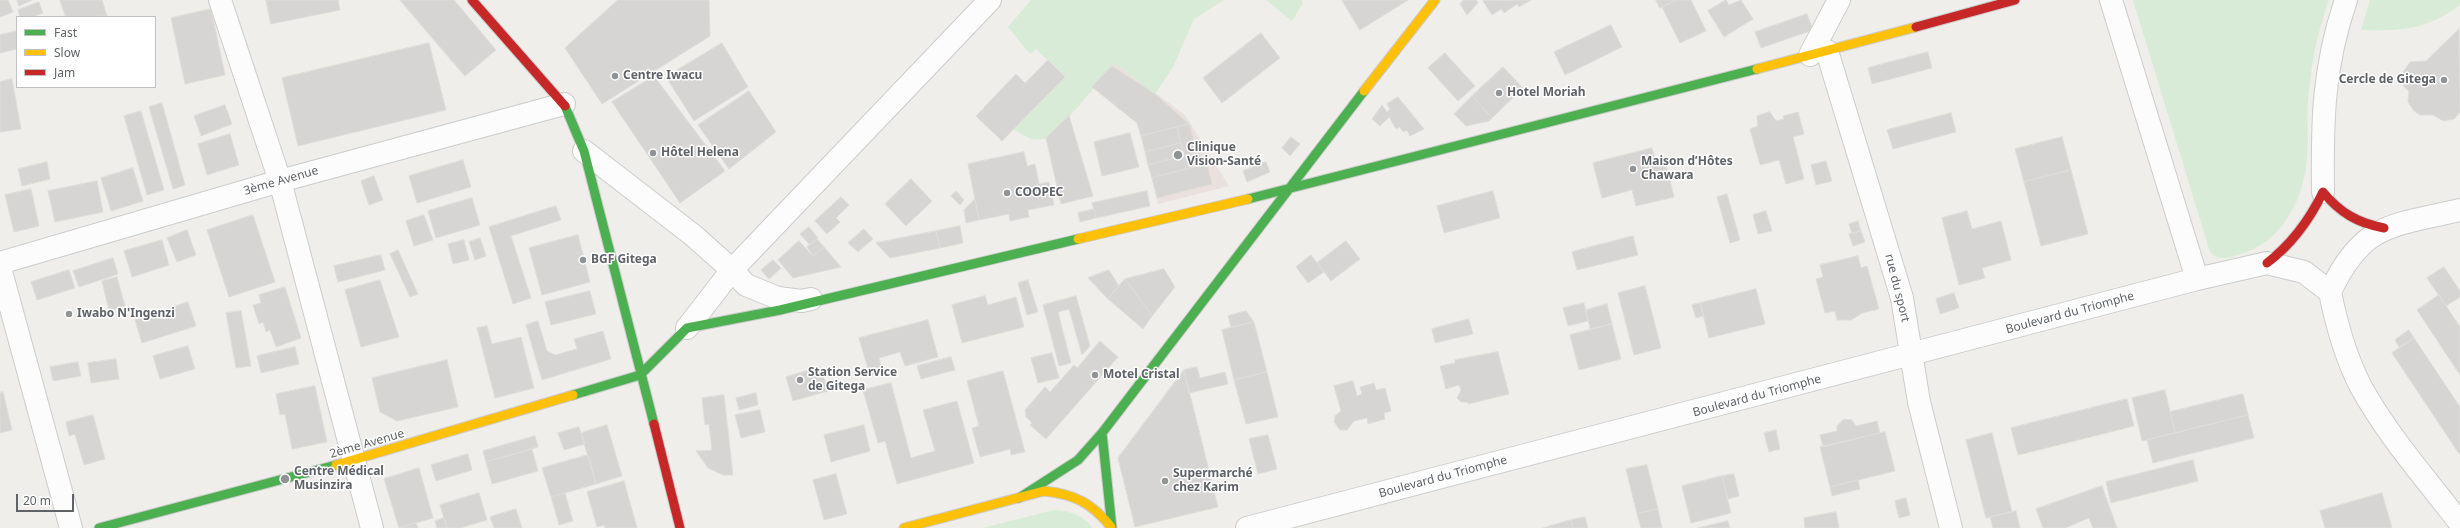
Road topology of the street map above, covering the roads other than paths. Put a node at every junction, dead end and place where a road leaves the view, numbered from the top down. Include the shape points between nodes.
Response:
1 (220, 0) edge
2 (472, 0) edge
3 (990, 0) edge
4 (1435, 0) edge
5 (1839, 0) edge
6 (2015, 0) edge
7 (2111, 0) edge
8 (2346, 0) edge
9 (1819, 53) junction
10 (564, 104) junction
11 (584, 151) junction
12 (280, 180) junction
13 (1290, 189) junction
14 (2323, 192) junction
15 (2460, 210) edge
16 (2384, 228) junction
17 (0, 263) edge
18 (2267, 263) junction
19 (0, 268) edge
20 (732, 270) junction
21 (2197, 279) junction
22 (2330, 292) junction
23 (830, 297) junction
24 (687, 328) junction
25 (1911, 356) junction
26 (640, 375) junction
27 (1102, 433) junction
28 (353, 461) junction
29 (1019, 498) junction
30 (2460, 523) edge
31 (680, 526) edge
32 (1112, 527) edge
33 (70, 528) edge
34 (99, 528) edge
35 (372, 528) edge
36 (904, 528) edge
37 (1247, 528) edge
38 (1950, 528) edge

1 - 12 street
2 - 10 street
3 - 20 street
4 - 13 street
5 - 9 street
6 - 9 street
7 - 21 street
8 - 14 street via 2329,56 2324,92
9 - 13 street
9 - 25 street, rue du sport via 1902,298
10 - 11 street
10 - 12 street, 3ème Avenue
11 - 20 street via 694,236
11 - 26 street
12 - 17 street, 3ème Avenue
12 - 28 street
13 - 23 street
13 - 27 street
14 - 16 street via 2346,217 2364,225
14 - 18 street, Boulevard du Triomphe via 2298,236 2285,250
15 - 16 street
16 - 22 street via 2358,246 2346,261
18 - 21 street, Boulevard du Triomphe
18 - 22 street, Boulevard du Triomphe via 2304,272
19 - 33 street
20 - 23 street via 746,284 778,298 802,301
20 - 24 street
21 - 25 street, Boulevard du Triomphe
22 - 30 street via 2334,316 2361,386 2378,416
23 - 24 street via 780,310
24 - 26 street
25 - 37 street, Boulevard du Triomphe
25 - 38 street, rue du sport via 1919,402
26 - 28 street, 2ème Avenue
26 - 31 street
27 - 29 street via 1078,460
27 - 32 street
28 - 34 street, 2ème Avenue
28 - 35 street
29 - 32 street via 1044,491 1063,492 1098,509
29 - 36 street

